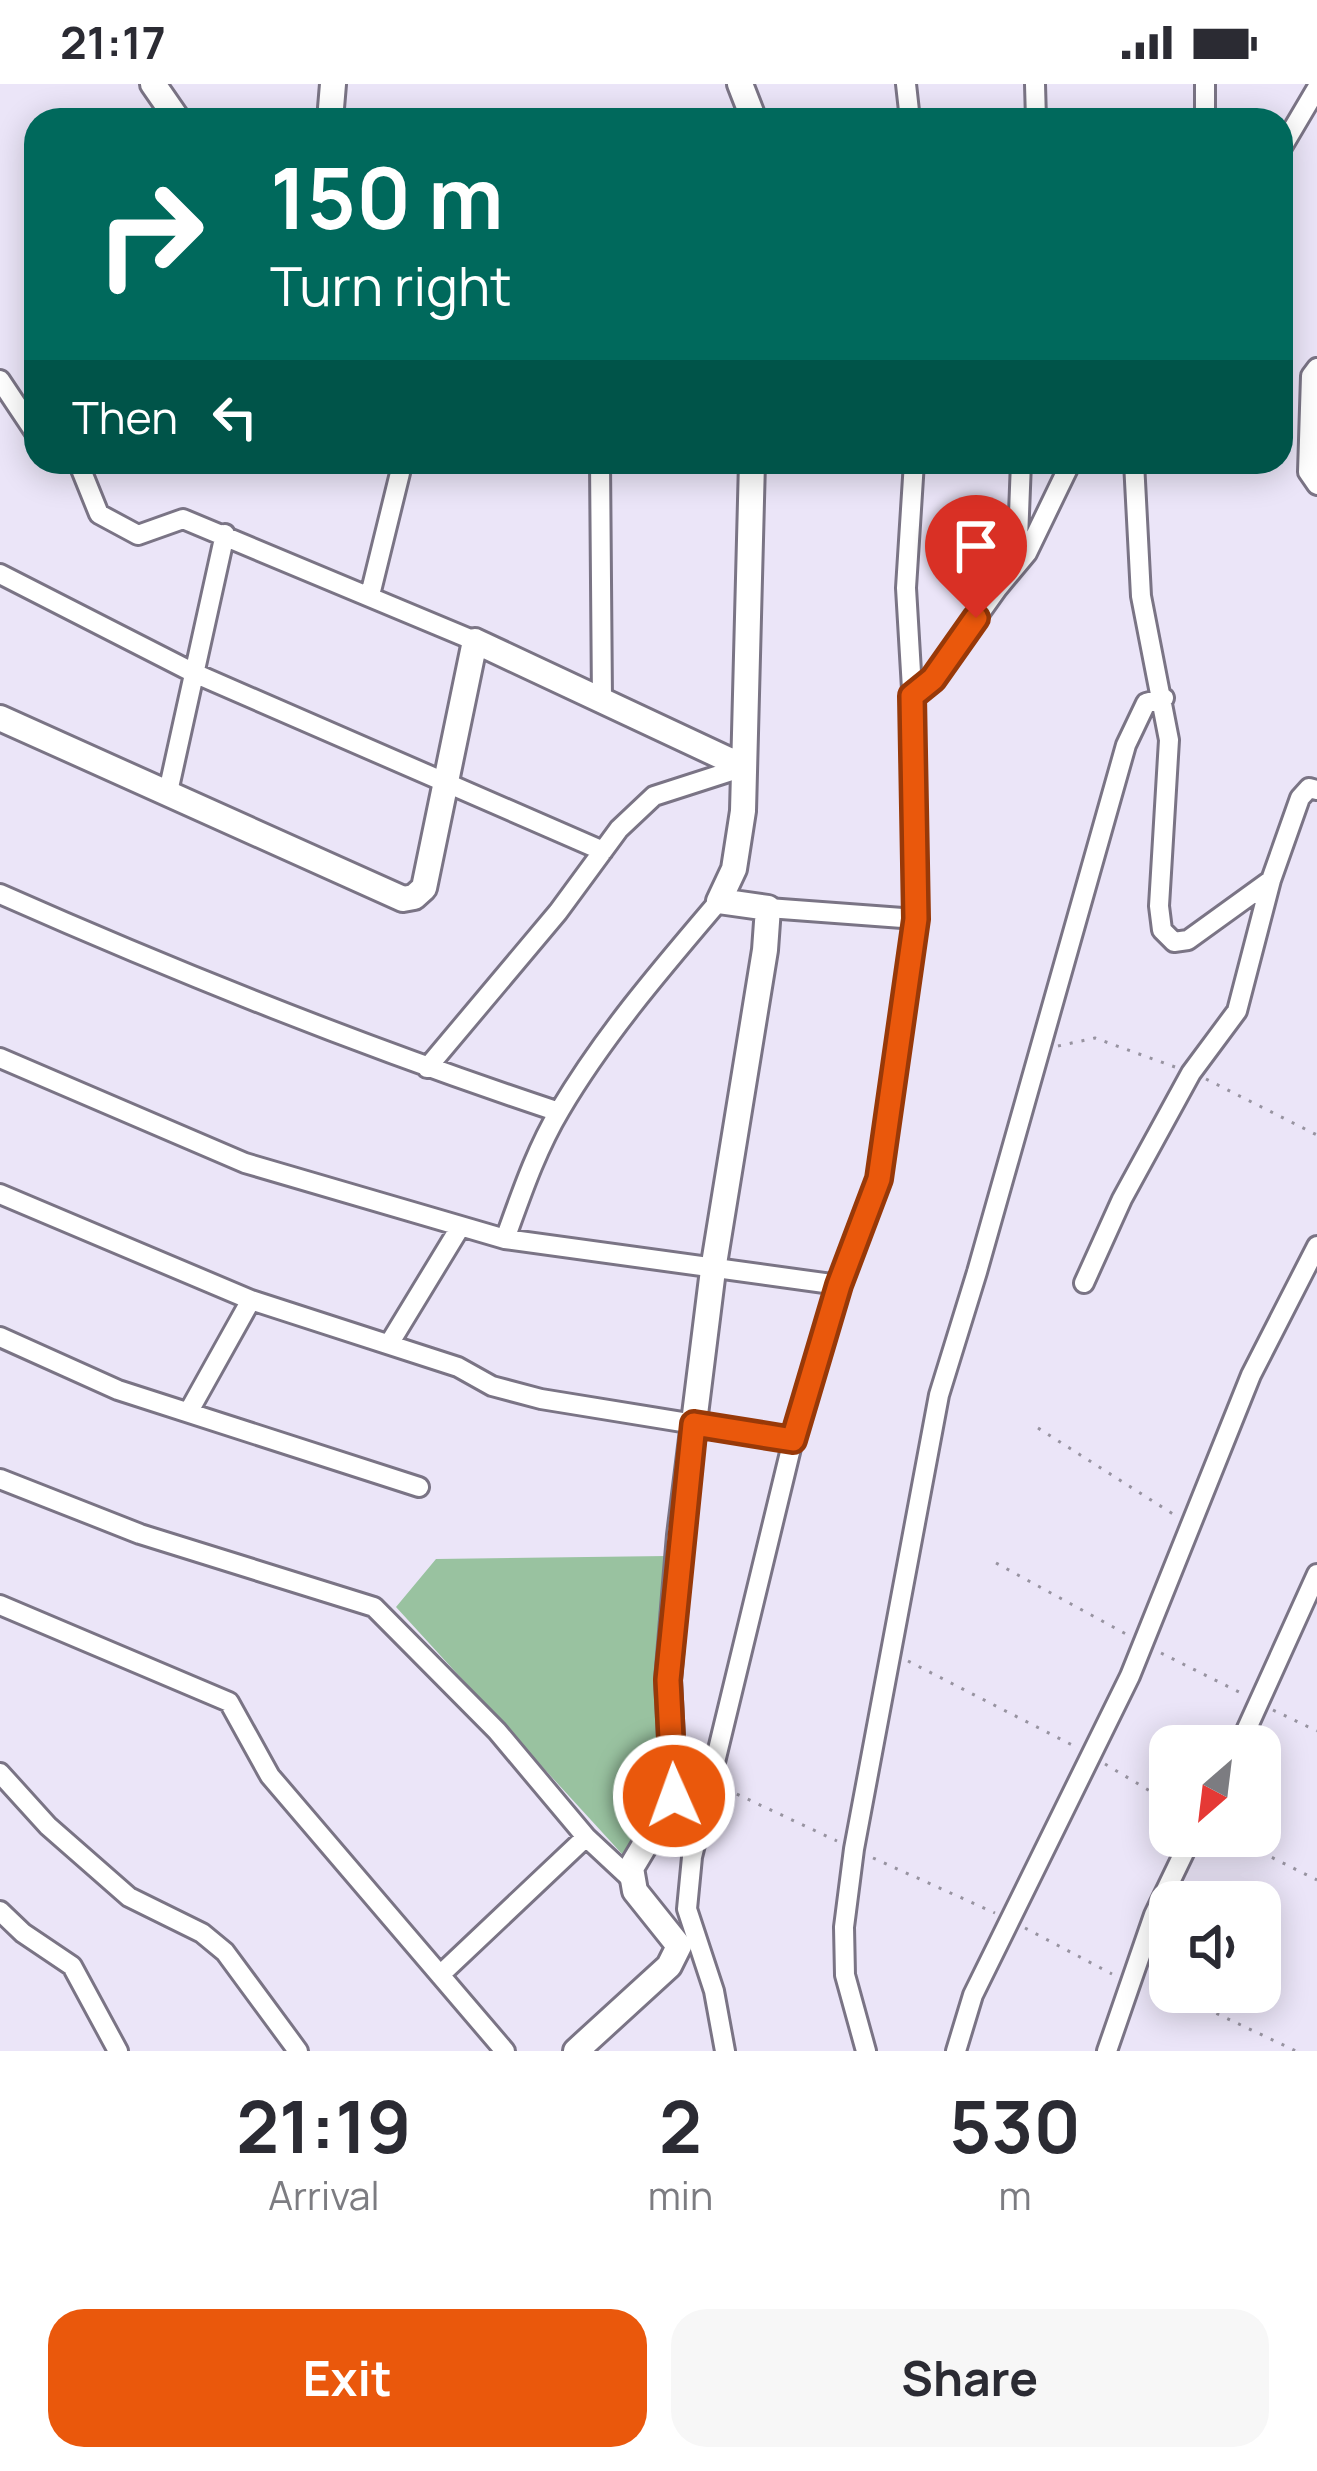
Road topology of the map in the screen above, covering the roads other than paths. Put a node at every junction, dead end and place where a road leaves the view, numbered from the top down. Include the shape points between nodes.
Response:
1 (1317, 88) edge
2 (1293, 129) edge
3 (1317, 368) edge
4 (0, 380) edge
5 (24, 416) edge
6 (83, 474) edge
7 (400, 474) edge
8 (600, 474) edge
9 (752, 474) edge
10 (913, 474) edge
11 (1021, 474) edge
12 (1065, 474) edge
13 (1135, 474) edge
14 (1317, 485) edge
15 (225, 534) junction
16 (1017, 565) junction
17 (0, 574) edge
18 (370, 595) junction
19 (475, 641) junction
20 (194, 673) junction
21 (912, 696) junction
22 (1164, 698) junction
23 (602, 700) junction
24 (0, 718) edge
25 (744, 767) junction
26 (445, 779) junction
27 (1317, 790) edge
28 (168, 792) junction
29 (603, 851) junction
30 (1271, 880) junction
31 (0, 894) edge
32 (719, 901) junction
33 (768, 908) junction
34 (916, 919) junction
35 (0, 1058) edge
36 (427, 1068) junction
37 (559, 1112) junction
38 (0, 1194) edge
39 (459, 1228) junction
40 (505, 1239) junction
41 (1317, 1246) edge
42 (713, 1270) junction
43 (1084, 1283) dead end
44 (839, 1285) junction
45 (251, 1300) junction
46 (0, 1337) edge
47 (389, 1344) junction
48 (189, 1411) junction
49 (694, 1424) junction
50 (793, 1440) junction
51 (0, 1479) edge
52 (419, 1487) dead end
53 (1317, 1574) edge
54 (0, 1605) edge
55 (1249, 1725) edge
56 (0, 1773) edge
57 (586, 1837) junction
58 (1182, 1857) edge
59 (630, 1877) junction
60 (0, 1911) edge
61 (683, 1934) junction
62 (440, 1975) junction
63 (118, 2051) edge
64 (298, 2051) edge
65 (505, 2051) edge
66 (576, 2051) edge
67 (725, 2051) edge
68 (866, 2051) edge
69 (956, 2051) edge
70 (1107, 2051) edge

1 - 2 street
3 - 14 street via 1308,472
4 - 5 street
6 - 15 street via 99,514 138,535 183,519
7 - 18 street
8 - 23 street
9 - 25 street
10 - 21 street via 906,589
11 - 16 street
12 - 16 street
13 - 22 street via 1141,596
15 - 18 street
15 - 20 street
16 - 21 street
17 - 20 street
18 - 19 street
19 - 23 street
19 - 26 street
20 - 26 street
20 - 28 street
21 - 34 street
22 - 30 street via 1162,930 1174,942 1188,940
22 - 68 street via 1146,703 1126,745 939,1395 844,1927 845,1975
23 - 25 street
24 - 28 street
25 - 29 street via 654,796
25 - 32 street via 734,869
26 - 28 street via 424,888 403,899
26 - 29 street
27 - 30 street via 1300,798
29 - 36 street
30 - 43 street via 1237,1011 1191,1073
31 - 36 street
32 - 33 street
32 - 37 street via 626,1010
33 - 34 street
33 - 42 street
34 - 44 street via 879,1179
35 - 39 street via 245,1163
36 - 37 street
37 - 40 street
38 - 45 street
39 - 40 street
39 - 47 street
40 - 42 street
41 - 69 street via 1251,1376 1130,1676 973,1995
42 - 44 street
42 - 49 street
44 - 50 street
45 - 47 street
45 - 48 street
46 - 48 street via 118,1390
47 - 49 street via 541,1399
48 - 52 street
49 - 50 street
49 - 59 street via 668,1680 674,1796
50 - 61 street via 708,1780
51 - 57 street via 140,1534 374,1607 497,1731
53 - 55 street
54 - 62 street via 229,1702 270,1776
56 - 64 street via 129,1897 225,1952
57 - 59 street
57 - 62 street
58 - 70 street
59 - 61 street
60 - 63 street via 72,1966
61 - 66 street via 669,1966
61 - 67 street via 714,1991
62 - 65 street

